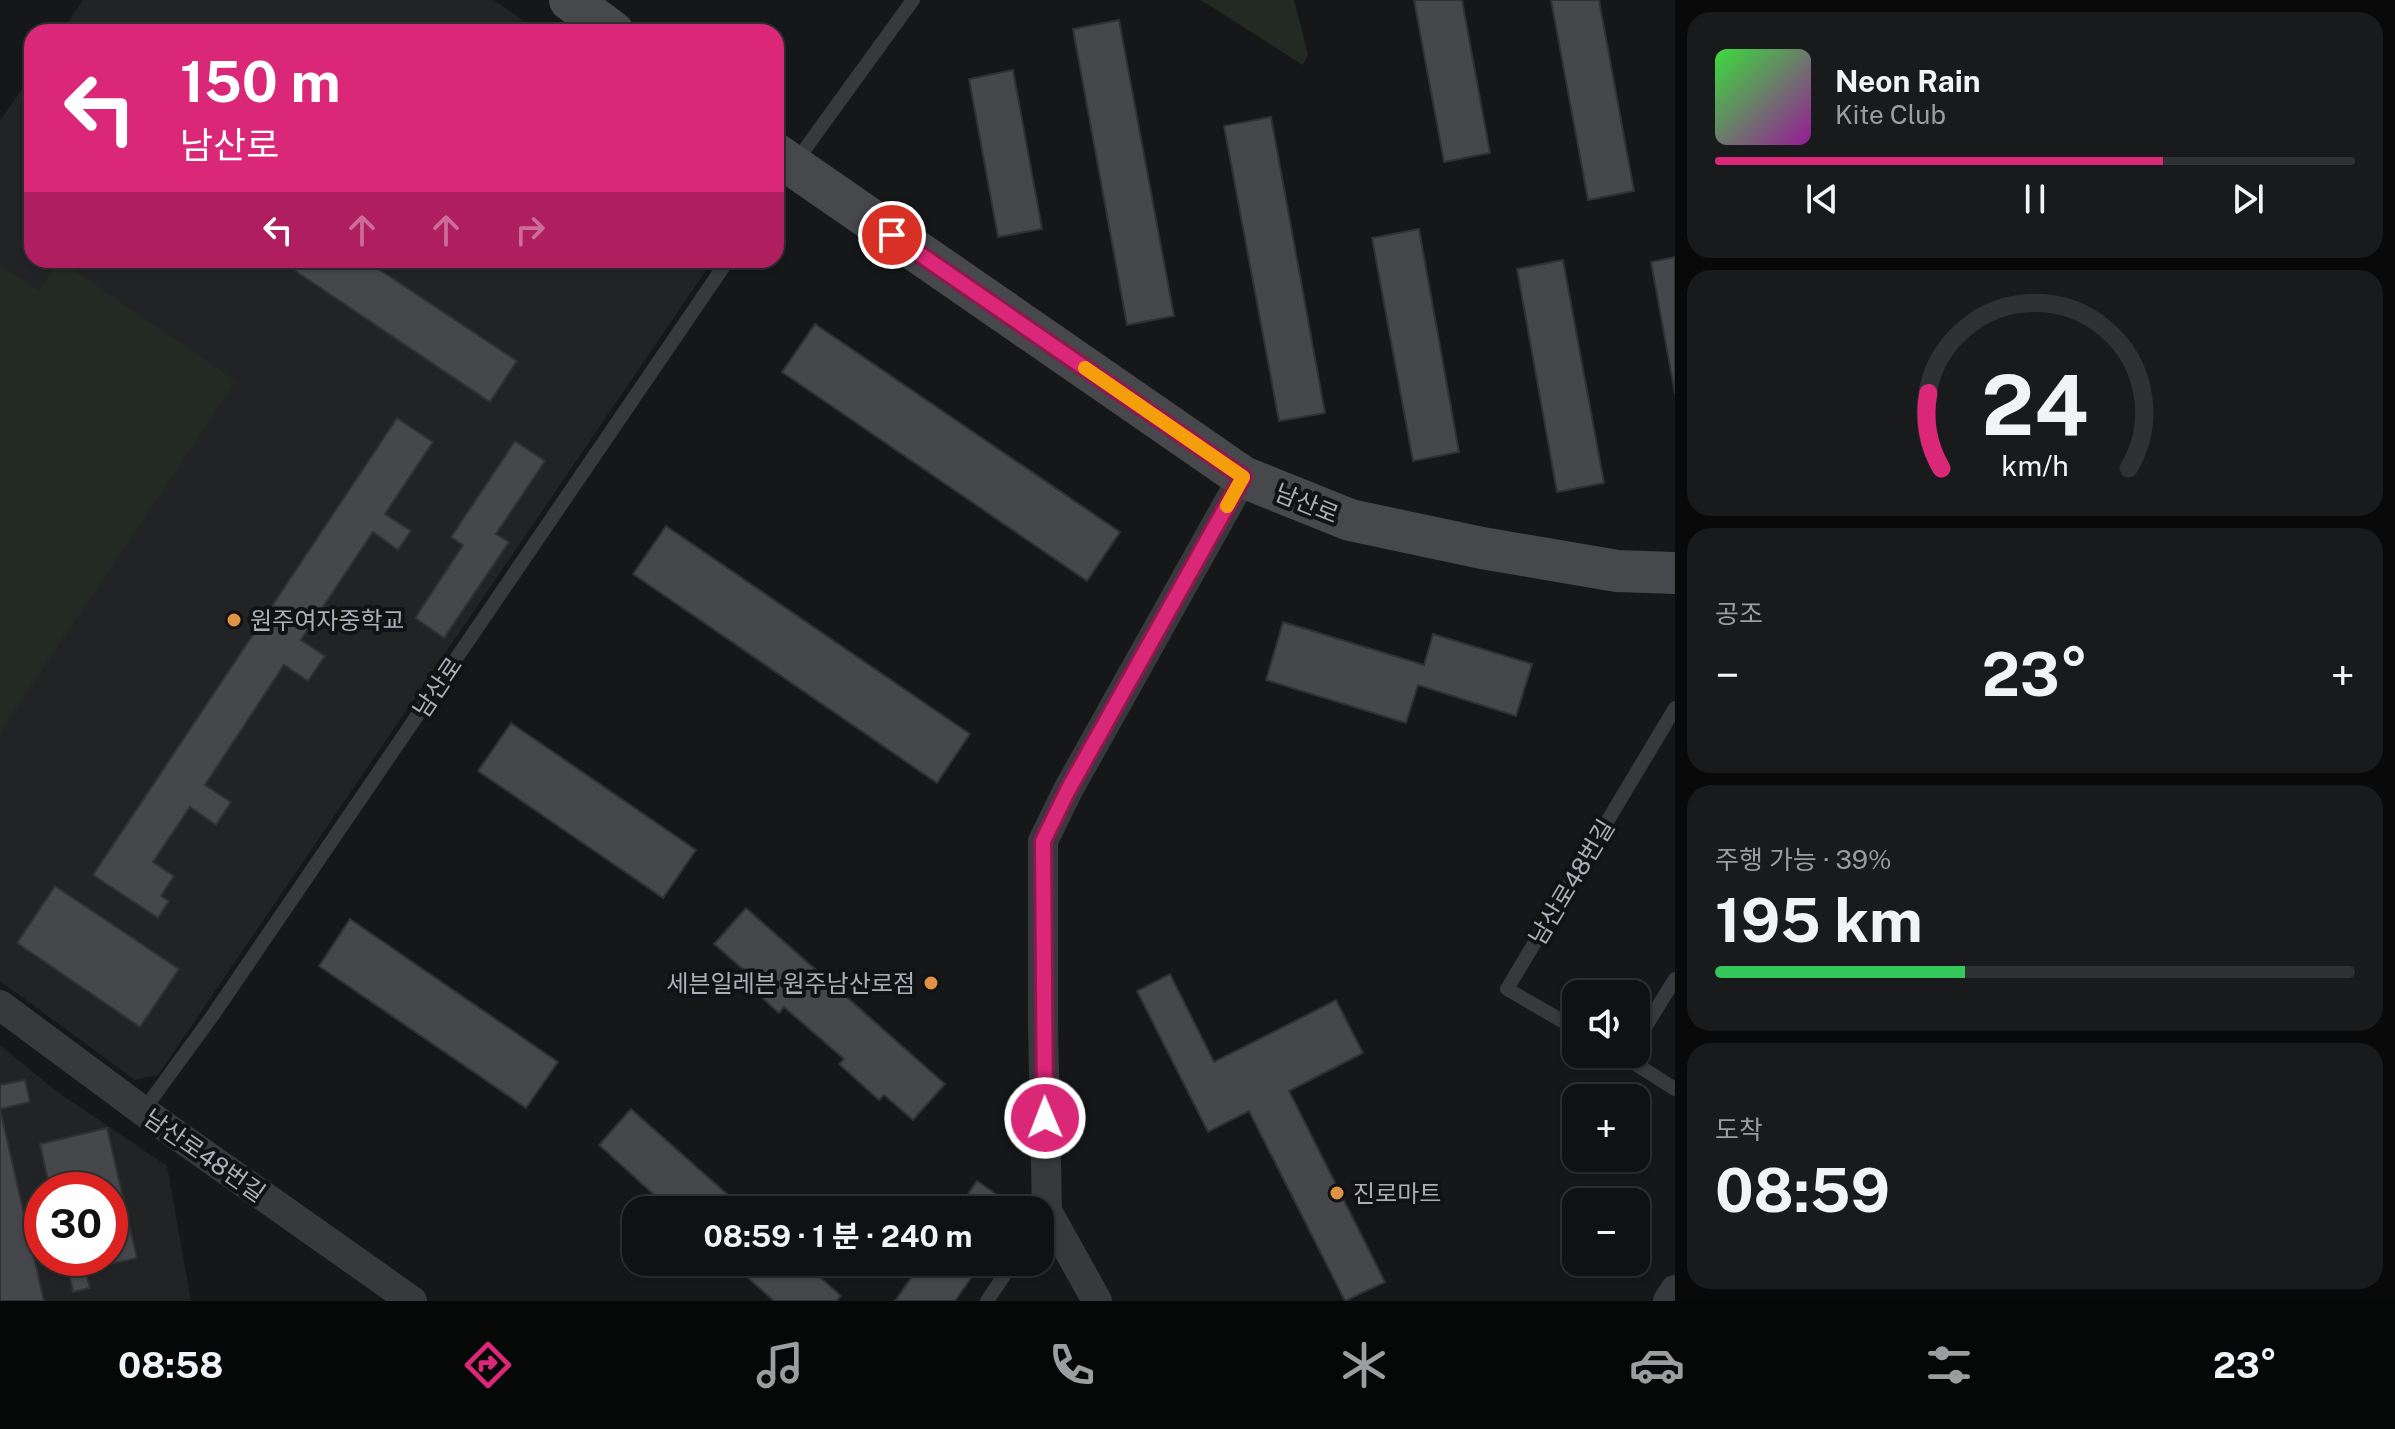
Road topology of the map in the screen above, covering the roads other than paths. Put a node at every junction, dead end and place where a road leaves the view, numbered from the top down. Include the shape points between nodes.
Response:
1 (570, 0) edge
2 (913, 0) edge
3 (602, 24) edge
4 (784, 166) edge
5 (784, 172) edge
6 (723, 268) edge
7 (1243, 477) junction
8 (1675, 573) edge
9 (1675, 708) edge
10 (1675, 979) edge
11 (0, 1005) edge
12 (1650, 1019) edge
13 (1562, 1021) edge
14 (1644, 1068) edge
15 (1675, 1089) edge
16 (143, 1111) junction
17 (1043, 1196) edge
18 (1054, 1233) edge
19 (1004, 1276) edge
20 (1675, 1290) edge
21 (412, 1301) edge
22 (987, 1301) edge
23 (1097, 1301) edge
24 (1668, 1301) edge

1 - 3 street
2 - 4 lane, 남산로
5 - 7 street, 남산로
6 - 16 lane, 남산로
7 - 8 street, 남산로 via 1350,520 1617,571
7 - 17 street via 1043,841
9 - 13 lane, 남산로48번길 via 1507,989
10 - 12 lane
11 - 16 street, 남산로48번길
14 - 15 lane
16 - 21 street, 남산로48번길
18 - 23 street
19 - 22 lane
20 - 24 street

